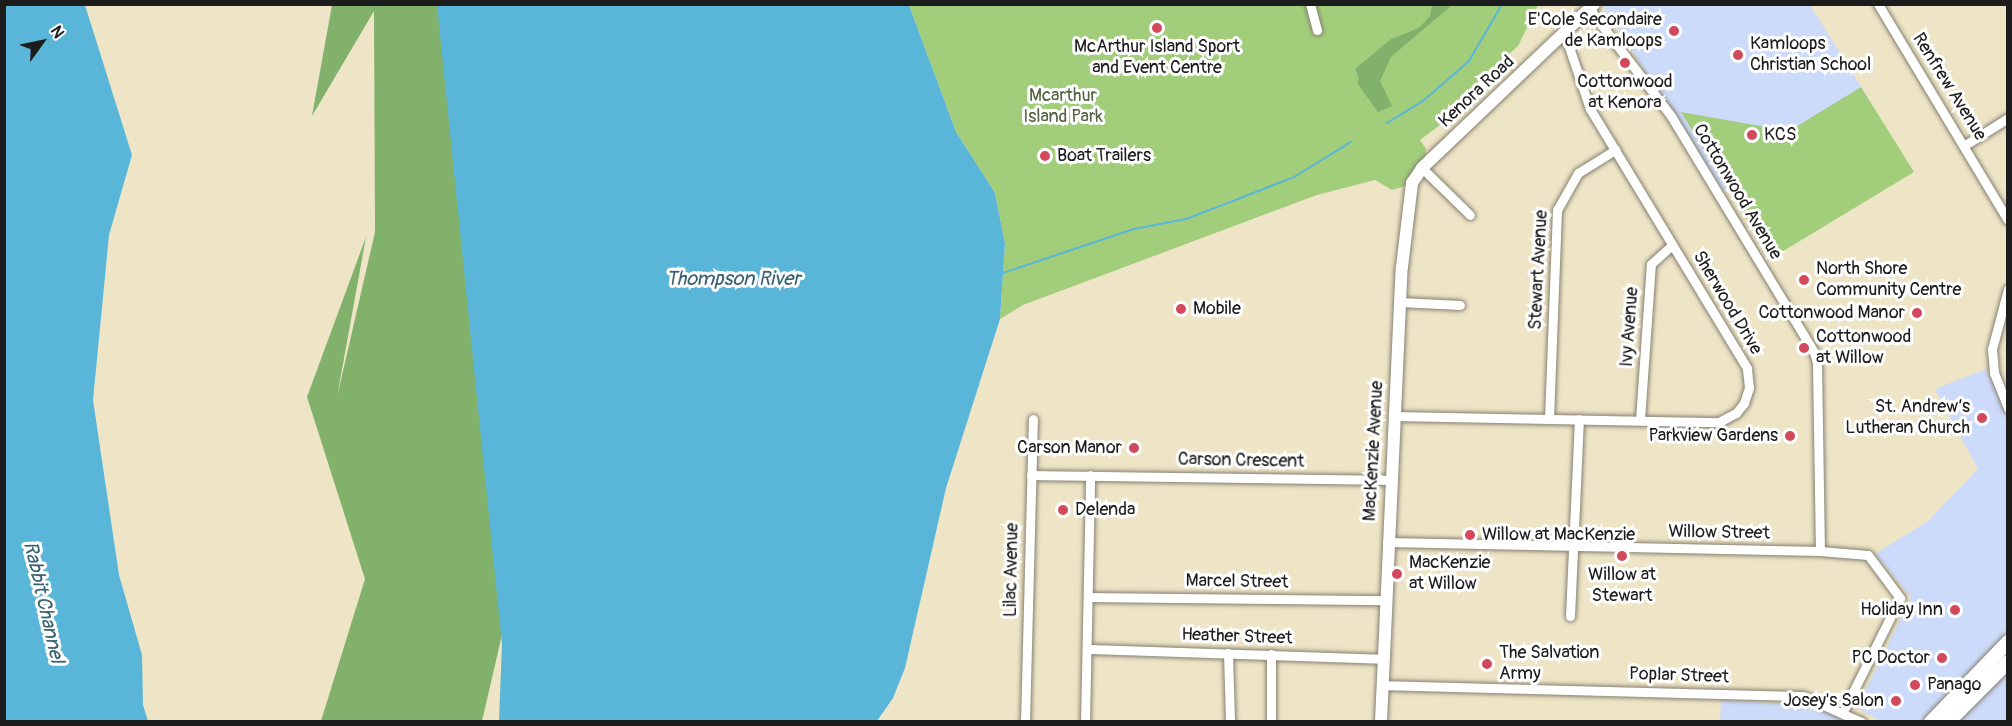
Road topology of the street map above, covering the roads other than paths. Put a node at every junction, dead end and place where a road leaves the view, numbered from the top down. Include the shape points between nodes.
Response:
1 (1310, 4) edge
2 (1878, 4) edge
3 (1593, 8) edge
4 (1317, 30) dead end
5 (1565, 35) junction
6 (2007, 118) edge
7 (1965, 145) junction
8 (1615, 150) junction
9 (1422, 168) junction
10 (1412, 183) joint
11 (1470, 215) dead end
12 (2007, 220) edge
13 (1672, 245) junction
14 (2007, 289) edge
15 (1400, 302) junction
16 (1460, 305) dead end
17 (2007, 408) edge
18 (1394, 416) junction
19 (1033, 419) dead end
20 (1549, 419) junction
21 (1579, 419) junction
22 (1640, 420) junction
23 (1090, 475) junction
24 (1031, 476) junction
25 (1391, 480) junction
26 (1388, 542) junction
27 (1574, 547) junction
28 (1820, 551) junction
29 (1089, 597) junction
30 (1385, 600) junction
31 (1570, 616) dead end
32 (2007, 642) edge
33 (1089, 649) junction
34 (1228, 653) junction
35 (1271, 654) junction
36 (1384, 659) junction
37 (2007, 663) edge
38 (1382, 685) junction
39 (1843, 712) junction
40 (1025, 722) edge
41 (1085, 722) edge
42 (1230, 722) edge
43 (1271, 722) edge
44 (1381, 722) edge
45 (1861, 722) edge
46 (1931, 722) edge
47 (1948, 722) edge

1 - 4 street
2 - 7 street, Renfrew Avenue
3 - 5 street, Kenora Road
3 - 28 street, Cottonwood Avenue via 1671,116 1814,352
5 - 8 street, Sherwood Drive via 1590,109
5 - 9 street, Kenora Road
6 - 7 street
7 - 12 street, Renfrew Avenue
8 - 13 street, Sherwood Drive
8 - 20 street, Stewart Avenue via 1578,173 1557,210
9 - 10 street, Kenora Road
9 - 11 street
10 - 15 street, MacKenzie Avenue
13 - 22 street, Ivy Avenue via 1651,264
13 - 22 street, Sherwood Drive via 1747,368 1749,388 1736,413 1719,422
14 - 17 street via 1992,349 1994,374
15 - 16 street
15 - 18 street, MacKenzie Avenue
18 - 20 street, Sherwood Drive
18 - 25 street, MacKenzie Avenue
19 - 24 street, Lilac Avenue
20 - 21 street, Sherwood Drive
21 - 22 street, Sherwood Drive
21 - 27 street
23 - 24 street, Carson Crescent
23 - 25 street, Carson Crescent
23 - 29 street
24 - 40 street, Lilac Avenue
25 - 26 street, MacKenzie Avenue
26 - 27 street, Willow Street
26 - 30 street, MacKenzie Avenue
27 - 28 street, Willow Street
27 - 31 street
28 - 39 street, Willow Street via 1868,555 1900,598
29 - 30 street, Marcel Street
29 - 33 street
30 - 36 street, MacKenzie Avenue
32 - 46 main road
33 - 34 street, Heather Street
33 - 41 street
34 - 35 street, Heather Street
34 - 42 street
35 - 36 street, Heather Street
35 - 43 street
36 - 38 street, MacKenzie Avenue
37 - 47 main road
38 - 39 street, Poplar Street via 1803,696
38 - 44 street, MacKenzie Avenue
39 - 45 street, Poplar Street

